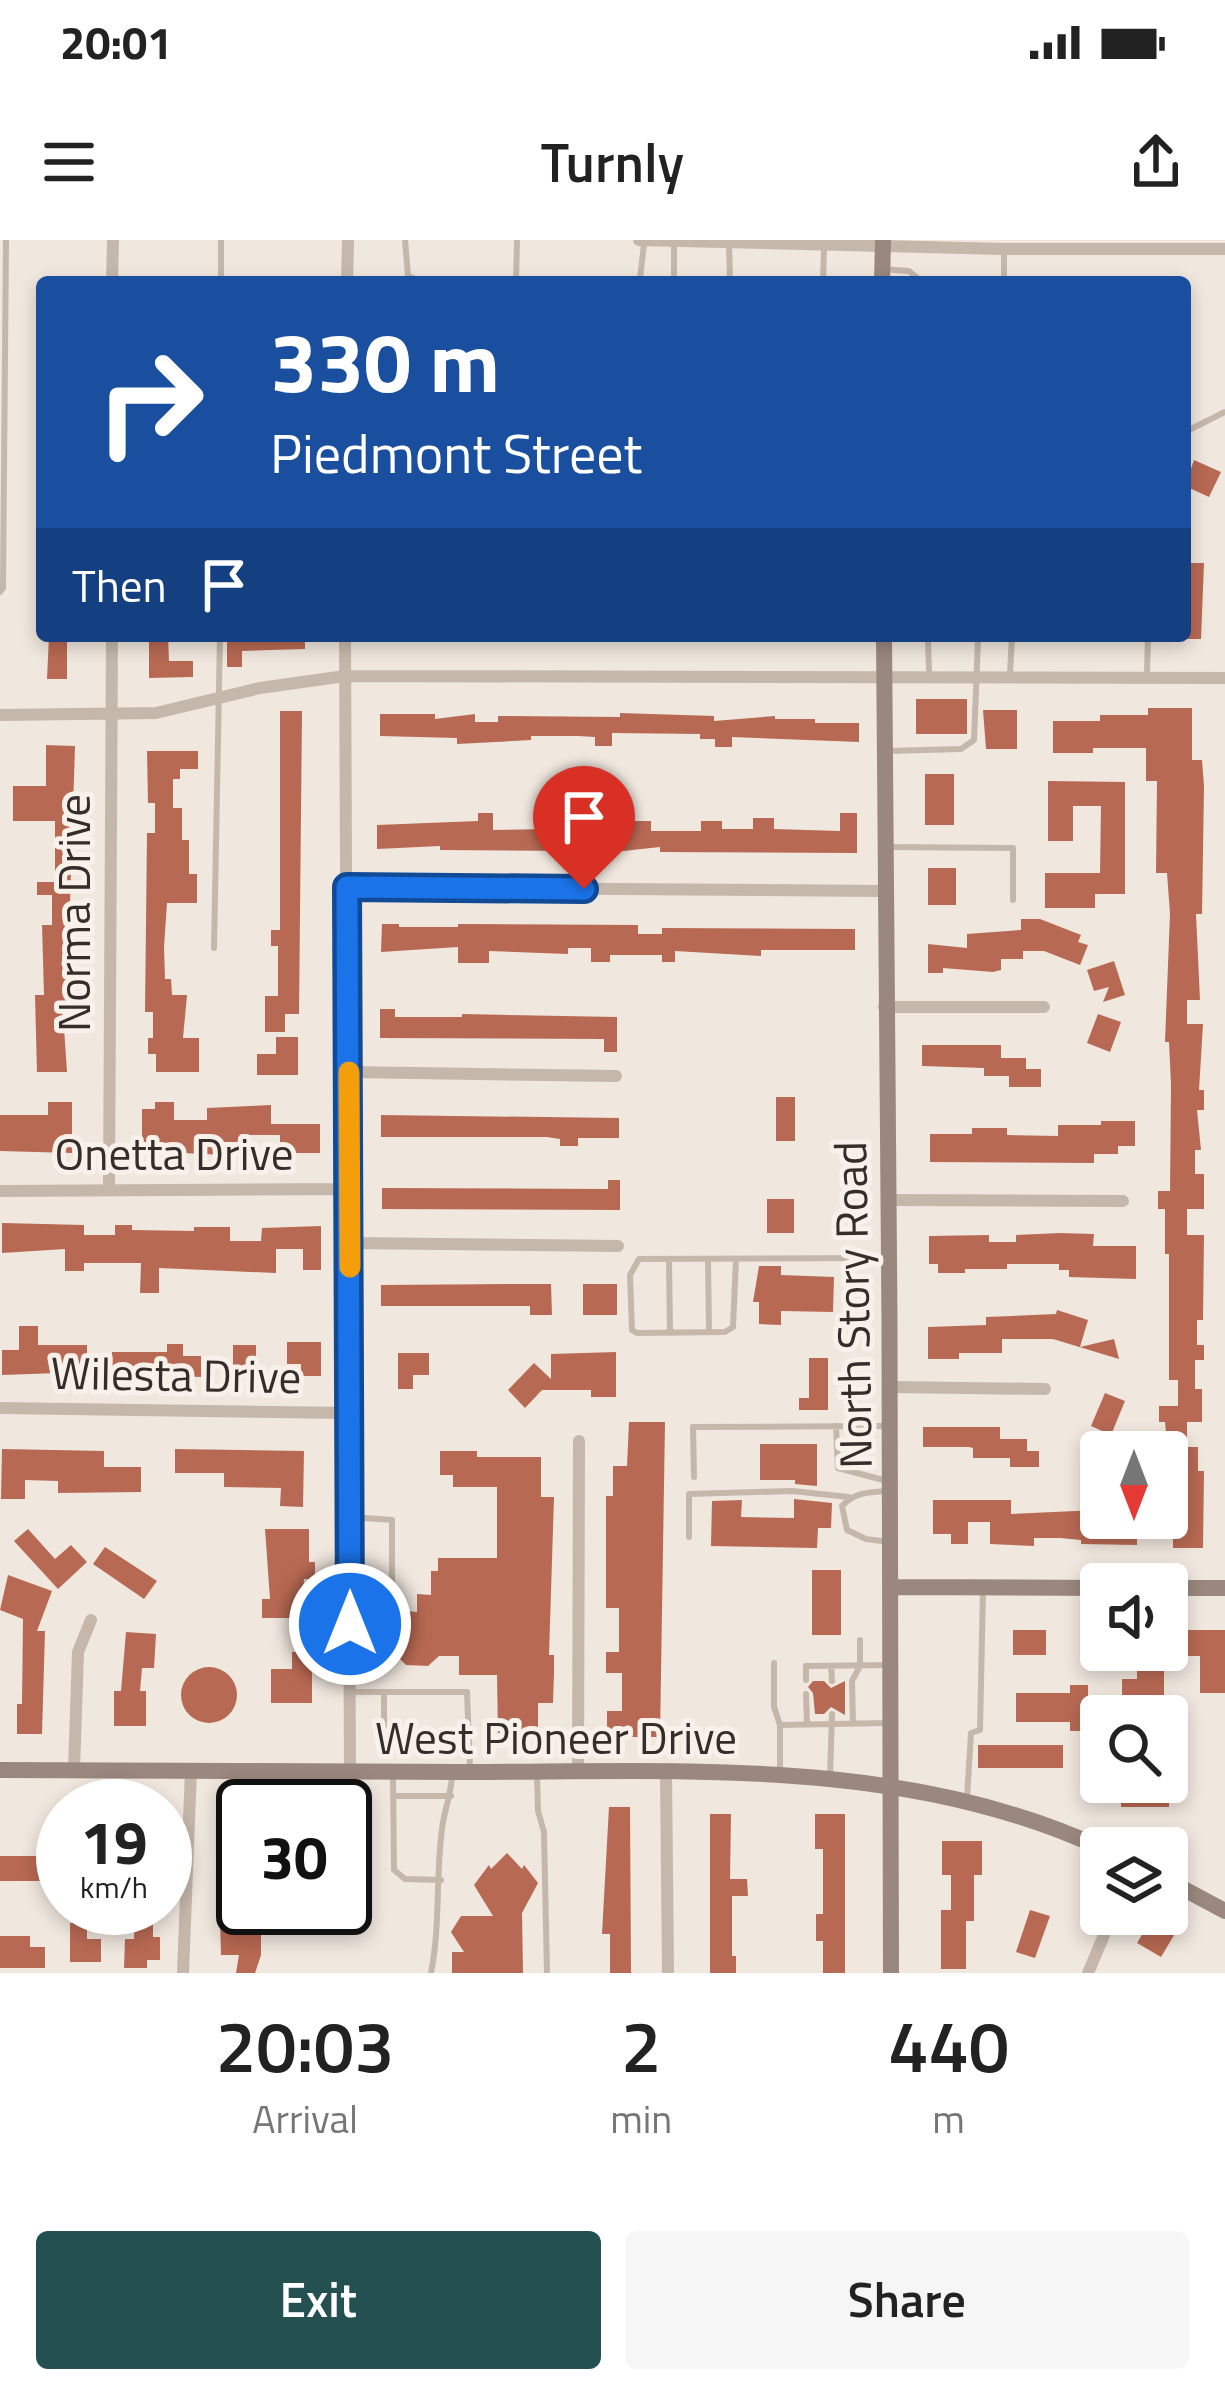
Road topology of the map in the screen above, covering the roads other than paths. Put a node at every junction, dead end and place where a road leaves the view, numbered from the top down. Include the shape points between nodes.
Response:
1 (6, 240) edge
2 (112, 240) edge
3 (221, 240) edge
4 (348, 240) edge
5 (405, 240) edge
6 (517, 240) edge
7 (642, 240) edge
8 (674, 240) edge
9 (729, 241) edge
10 (883, 243) edge
11 (824, 244) junction
12 (1004, 249) junction
13 (1225, 249) edge
14 (882, 275) edge
15 (112, 276) edge
16 (221, 276) edge
17 (347, 276) edge
18 (408, 276) edge
19 (516, 276) edge
20 (641, 276) edge
21 (673, 276) edge
22 (730, 276) edge
23 (823, 276) edge
24 (915, 276) edge
25 (1004, 276) edge
26 (1225, 412) edge
27 (1191, 428) edge
28 (0, 592) edge
29 (112, 642) edge
30 (220, 642) edge
31 (345, 642) edge
32 (884, 642) edge
33 (928, 642) edge
34 (978, 642) edge
35 (1012, 642) edge
36 (1148, 642) edge
37 (345, 676) junction
38 (884, 677) junction
39 (929, 678) junction
40 (977, 678) junction
41 (1010, 678) junction
42 (1147, 678) junction
43 (1225, 678) edge
44 (220, 698) junction
45 (0, 715) edge
46 (111, 716) junction
47 (884, 752) junction
48 (884, 847) junction
49 (347, 887) junction
50 (884, 891) junction
51 (1013, 900) dead end
52 (214, 949) dead end
53 (884, 1007) junction
54 (1044, 1007) dead end
55 (349, 1072) junction
56 (616, 1076) dead end
57 (349, 1189) junction
58 (109, 1190) junction
59 (0, 1191) edge
60 (888, 1199) junction
61 (1124, 1201) dead end
62 (350, 1244) junction
63 (618, 1246) dead end
64 (888, 1258) junction
65 (669, 1259) junction
66 (708, 1259) junction
67 (736, 1259) junction
68 (709, 1332) junction
69 (670, 1333) junction
70 (891, 1387) junction
71 (1046, 1389) dead end
72 (0, 1408) edge
73 (350, 1413) junction
74 (836, 1426) junction
75 (891, 1426) junction
76 (579, 1441) dead end
77 (694, 1477) dead end
78 (892, 1486) junction
79 (849, 1497) junction
80 (350, 1517) junction
81 (689, 1537) dead end
82 (892, 1542) junction
83 (893, 1587) junction
84 (984, 1588) junction
85 (1080, 1588) edge
86 (1188, 1588) edge
87 (1225, 1588) edge
88 (350, 1590) junction
89 (91, 1619) dead end
90 (860, 1640) dead end
91 (774, 1663) dead end
92 (892, 1665) junction
93 (831, 1666) junction
94 (860, 1666) junction
95 (806, 1680) dead end
96 (832, 1681) dead end
97 (350, 1693) junction
98 (384, 1693) junction
99 (806, 1694) dead end
100 (832, 1719) junction
101 (892, 1723) junction
102 (807, 1724) junction
103 (853, 1724) junction
104 (780, 1725) junction
105 (469, 1736) junction
106 (0, 1770) edge
107 (74, 1770) junction
108 (191, 1770) junction
109 (350, 1772) junction
110 (393, 1772) junction
111 (422, 1772) junction
112 (461, 1772) junction
113 (536, 1772) junction
114 (578, 1772) junction
115 (666, 1772) junction
116 (780, 1776) junction
117 (830, 1780) junction
118 (892, 1785) junction
119 (393, 1796) junction
120 (422, 1796) junction
121 (451, 1796) junction
122 (967, 1802) junction
123 (1080, 1841) edge
124 (441, 1880) junction
125 (1188, 1891) edge
126 (1225, 1911) edge
127 (1104, 1935) edge
128 (183, 1973) edge
129 (431, 1973) edge
130 (547, 1973) edge
131 (668, 1973) edge
132 (891, 1973) edge
133 (1088, 1973) edge

1 - 28 lane
2 - 15 street
3 - 16 lane
4 - 17 street
5 - 18 lane
6 - 19 lane
7 - 8 street
7 - 20 lane
8 - 9 street
8 - 21 lane
9 - 11 street
9 - 22 lane
10 - 11 street
10 - 12 street
10 - 14 main road
11 - 23 lane
12 - 13 street
12 - 25 lane
14 - 24 lane
26 - 27 lane
29 - 46 street, Norma Drive
30 - 44 lane
31 - 37 street
32 - 38 main road, North Story Road
33 - 39 lane
34 - 40 lane
35 - 41 lane
36 - 42 lane
37 - 38 street
37 - 44 street
37 - 49 street
38 - 39 street
38 - 47 main road, North Story Road
39 - 40 street
40 - 41 street
40 - 47 lane via 974,740 961,748
41 - 42 street
42 - 43 street
44 - 46 street
44 - 52 lane
45 - 46 street
46 - 58 street, Norma Drive
47 - 48 main road, North Story Road
48 - 50 main road, North Story Road
48 - 51 lane via 1012,848
49 - 50 street
49 - 55 street
50 - 53 main road, North Story Road
53 - 54 street
53 - 60 main road, North Story Road
55 - 56 street
55 - 57 street
57 - 58 street, Onetta Drive
57 - 62 street
58 - 59 street, Onetta Drive
60 - 61 street
60 - 64 main road, North Story Road
62 - 63 street
62 - 73 street
64 - 67 lane
64 - 70 main road, North Story Road
65 - 66 lane
65 - 69 lane
65 - 69 lane via 639,1259 632,1267 630,1325 637,1333
66 - 67 lane
66 - 68 lane
67 - 68 lane via 733,1327
68 - 69 lane
70 - 71 street
70 - 75 main road, North Story Road
72 - 73 street, Wilesta Drive
73 - 80 street
74 - 75 lane
74 - 77 lane via 693,1427
74 - 78 lane via 838,1468
75 - 78 main road, North Story Road
76 - 114 street
78 - 79 lane
78 - 82 main road, North Story Road
79 - 81 lane via 689,1493
79 - 82 lane via 842,1505 847,1530
80 - 88 street
80 - 88 lane via 392,1520 392,1588
82 - 83 main road, North Story Road
83 - 84 main road
83 - 92 main road, North Story Road
84 - 85 main road
84 - 122 lane via 980,1730 970,1733
86 - 87 main road
88 - 97 street
89 - 107 street via 78,1652
90 - 94 lane
91 - 104 lane
92 - 94 lane
92 - 101 main road, North Story Road
93 - 94 lane
93 - 95 lane via 806,1666
93 - 96 lane
94 - 103 lane via 852,1681
97 - 98 lane
97 - 109 street
98 - 105 lane via 384,1735
98 - 105 lane via 467,1692
99 - 102 lane
100 - 102 lane
100 - 103 lane
100 - 117 lane
101 - 103 lane
101 - 118 main road, North Story Road
102 - 104 lane
104 - 116 lane
105 - 112 lane
106 - 107 main road, West Pioneer Drive
107 - 108 main road, West Pioneer Drive
108 - 109 main road, West Pioneer Drive
108 - 128 street
109 - 110 main road, West Pioneer Drive
110 - 111 main road, West Pioneer Drive
110 - 119 lane
111 - 112 main road, West Pioneer Drive
111 - 120 lane
112 - 113 main road, West Pioneer Drive
112 - 121 lane
113 - 114 main road, West Pioneer Drive
113 - 130 lane
114 - 115 main road, West Pioneer Drive
115 - 116 main road, West Pioneer Drive
115 - 131 street
116 - 117 main road, West Pioneer Drive
117 - 118 main road, West Pioneer Drive
118 - 122 main road, West Pioneer Drive
118 - 132 main road, North Story Road
119 - 120 lane
119 - 124 lane via 394,1870 405,1880
120 - 121 lane
121 - 124 lane
122 - 123 main road, West Pioneer Drive
124 - 129 lane
125 - 126 main road
127 - 133 street

